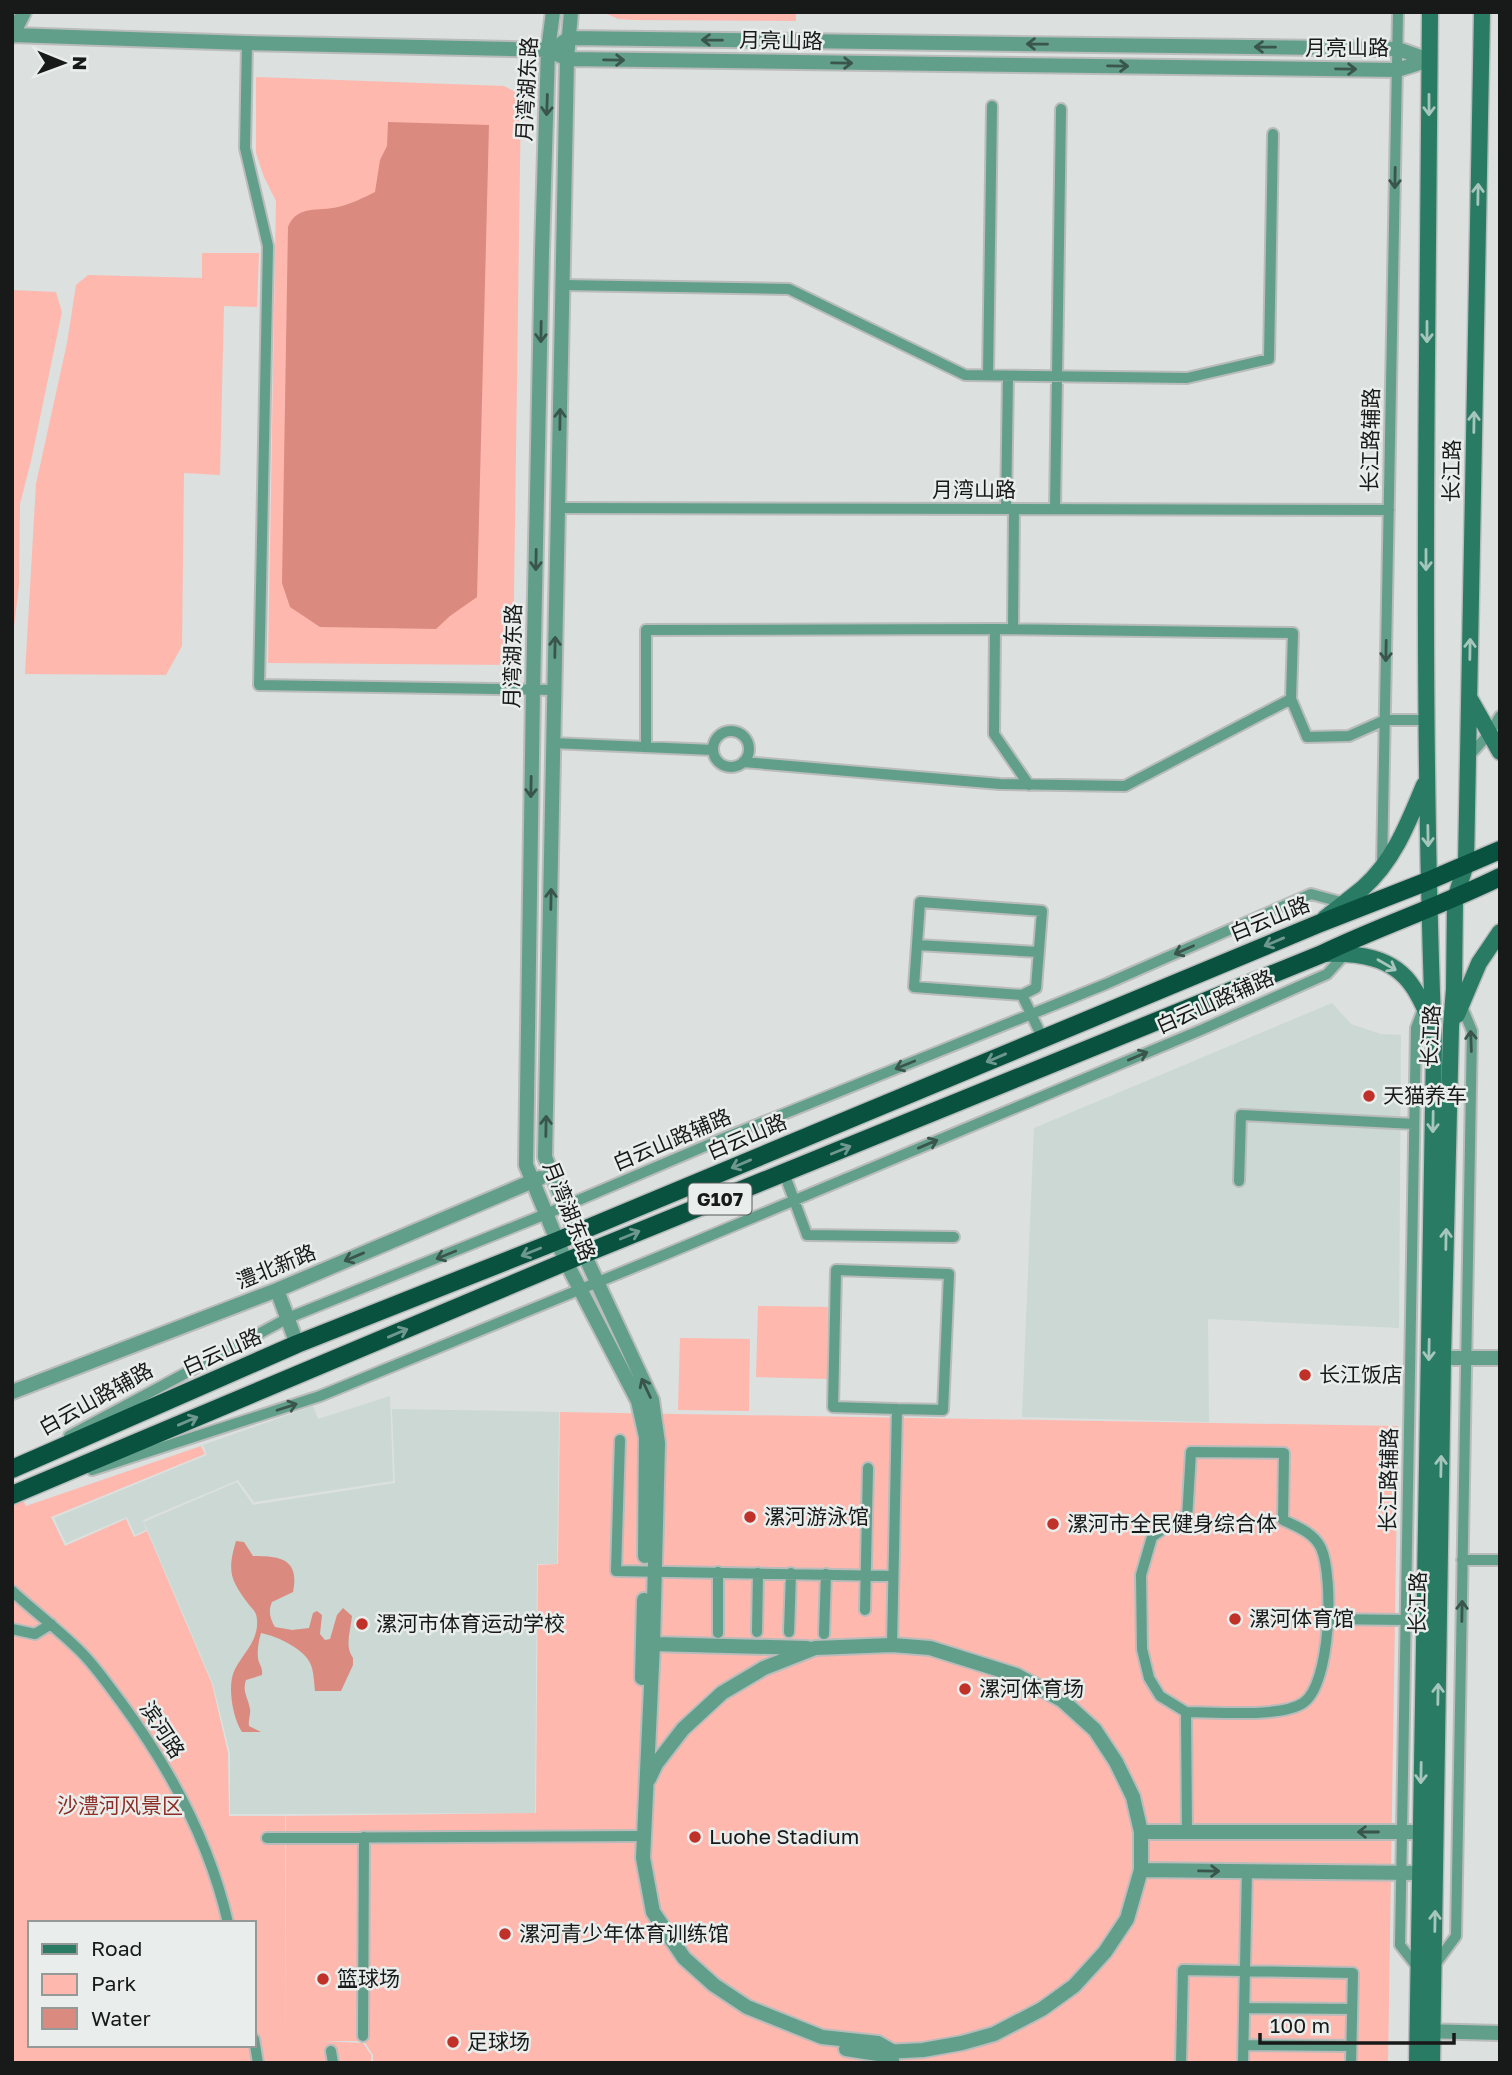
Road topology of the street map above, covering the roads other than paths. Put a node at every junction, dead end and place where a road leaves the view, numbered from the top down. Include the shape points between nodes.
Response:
1 (24, 12) edge
2 (552, 12) edge
3 (571, 12) edge
4 (1398, 12) edge
5 (1430, 12) edge
6 (1482, 12) edge
7 (13, 35) edge
8 (569, 38) junction
9 (247, 43) junction
10 (1398, 49) junction
11 (548, 50) junction
12 (567, 60) junction
13 (1429, 60) junction
14 (1397, 70) junction
15 (992, 106) dead end
16 (1061, 109) dead end
17 (1273, 134) dead end
18 (563, 285) junction
19 (988, 375) junction
20 (1008, 376) junction
21 (1057, 376) junction
22 (558, 508) junction
23 (1010, 509) junction
24 (1055, 509) junction
25 (1389, 510) junction
26 (995, 629) junction
27 (1013, 629) junction
28 (533, 690) junction
29 (554, 690) junction
30 (1469, 696) junction
31 (1291, 699) junction
32 (1500, 716) edge
33 (1385, 720) junction
34 (1426, 720) junction
35 (1494, 732) edge
36 (553, 743) junction
37 (646, 747) junction
38 (713, 750) junction
39 (1500, 752) edge
40 (1469, 756) junction
41 (743, 762) junction
42 (1427, 776) junction
43 (1029, 785) junction
44 (1500, 850) edge
45 (1466, 864) junction
46 (1382, 868) junction
47 (1500, 877) edge
48 (1428, 881) junction
49 (1455, 899) junction
50 (1352, 906) junction
51 (1430, 907) junction
52 (1500, 932) edge
53 (1363, 934) junction
54 (917, 944) junction
55 (1038, 953) junction
56 (1322, 954) junction
57 (1345, 954) junction
58 (1454, 989) junction
59 (1433, 990) junction
60 (1022, 995) junction
61 (1423, 1006) junction
62 (1462, 1006) junction
63 (1031, 1014) junction
64 (1433, 1025) junction
65 (1451, 1027) junction
66 (1043, 1039) junction
67 (1415, 1124) junction
68 (552, 1173) junction
69 (784, 1173) junction
70 (533, 1181) junction
71 (1239, 1181) dead end
72 (794, 1200) junction
73 (565, 1206) junction
74 (546, 1214) junction
75 (576, 1233) junction
76 (954, 1237) dead end
77 (557, 1241) junction
78 (584, 1254) junction
79 (566, 1262) junction
80 (597, 1282) junction
81 (277, 1290) junction
82 (579, 1290) junction
83 (288, 1318) junction
84 (297, 1344) junction
85 (1466, 1357) junction
86 (1443, 1358) junction
87 (1500, 1358) edge
88 (12, 1392) edge
89 (897, 1409) junction
90 (620, 1440) dead end
91 (12, 1468) edge
92 (868, 1468) dead end
93 (12, 1495) edge
94 (1462, 1560) junction
95 (1500, 1560) edge
96 (650, 1571) junction
97 (719, 1572) junction
98 (758, 1573) junction
99 (790, 1573) junction
100 (826, 1574) junction
101 (865, 1575) junction
102 (893, 1576) junction
103 (12, 1591) edge
104 (864, 1610) dead end
105 (1327, 1619) junction
106 (1405, 1620) junction
107 (51, 1624) junction
108 (12, 1629) edge
109 (757, 1632) dead end
110 (789, 1632) dead end
111 (718, 1633) dead end
112 (824, 1634) dead end
113 (653, 1644) junction
114 (892, 1645) junction
115 (815, 1648) junction
116 (1186, 1712) junction
117 (646, 1783) junction
118 (1141, 1832) junction
119 (1187, 1832) junction
120 (1401, 1832) junction
121 (1428, 1832) junction
122 (640, 1836) junction
123 (364, 1837) junction
124 (267, 1838) dead end
125 (1141, 1870) junction
126 (1247, 1871) junction
127 (1401, 1873) junction
128 (1420, 1873) junction
129 (227, 1921) edge
130 (1426, 1967) junction
131 (1245, 1971) junction
132 (1245, 2008) junction
133 (1352, 2009) junction
134 (1425, 2031) junction
135 (1500, 2033) edge
136 (363, 2036) dead end
137 (1244, 2045) junction
138 (1351, 2046) junction
139 (885, 2057) edge
140 (1181, 2063) edge
141 (1243, 2063) edge
142 (1351, 2063) edge
143 (1417, 2063) edge
144 (1432, 2063) edge

1 - 7 street
2 - 11 street, 月湾湖东路
3 - 8 street, 月湾湖东路
4 - 10 street, 长江路辅路
5 - 13 main road, 长江路
30 -> 6 main road, 长江路
7 - 9 street, 月亮山路
10 -> 8 street, 月亮山路
8 - 11 street
8 - 12 street, 月湾湖东路
9 - 11 street, 月亮山路
9 - 28 street via 245,148 268,246 259,685
10 - 13 street, 月亮山路
10 - 14 street, 长江路辅路
11 - 12 street, 月亮山路
11 -> 28 street, 月湾湖东路
12 -> 14 street, 月亮山路
12 - 18 street, 月湾湖东路
13 - 14 street, 月亮山路
13 -> 34 main road, 长江路
14 -> 25 street, 长江路辅路
15 - 19 street
16 - 21 street
17 - 21 street via 1269,359 1187,378
18 - 19 street via 789,289 965,375
22 -> 18 street, 月湾湖东路
19 - 20 street
20 - 21 street
20 - 23 street
21 - 24 street
22 - 23 street, 月湾山路
29 -> 22 street, 月湾湖东路
23 - 24 street, 月湾山路
23 - 27 street
24 - 25 street, 月湾山路
25 -> 33 street, 长江路辅路
26 - 27 street
26 - 37 street via 646,630
26 - 43 street via 994,734
27 - 31 street via 1293,633
28 - 29 street
28 -> 70 street, 月湾湖东路 via 526,1165
29 - 36 street, 月湾湖东路
30 - 35 main road
30 - 40 main road, 长江路
31 - 33 street via 1307,737 1349,736
31 - 43 street via 1125,786
32 - 35 street
33 - 34 street
33 - 46 street, 长江路辅路
34 - 42 main road, 长江路
35 - 39 main road
35 - 40 street
36 - 37 street
68 -> 36 street, 月湾湖东路 via 545,1157
37 - 38 street
38 - 41 street via 722,765 733,767
38 - 41 street via 720,734 737,732 748,745
40 - 45 main road, 长江路
41 - 43 street
42 - 46 main road via 1405,832
42 -> 48 main road, 长江路
44 - 45 highway, 白云山路 / G107
45 - 48 highway, 白云山路 / G107
45 - 49 main road, 长江路
46 - 50 main road
47 - 49 highway, G107
48 - 49 main road
48 - 50 highway, 白云山路 / G107
48 - 51 main road, 长江路
49 - 51 highway, G107
49 - 58 main road, 长江路
50 -> 63 street, 白云山路辅路 via 1311,894
50 -> 66 highway, 白云山路 / G107
51 - 53 highway, G107
51 - 59 main road, 长江路
52 - 62 main road via 1479,963
53 - 56 highway, G107
53 - 57 street, 白云山路辅路
54 - 55 street
54 - 55 street via 920,902 1042,911
54 - 60 street via 914,987
55 - 60 street via 1035,988
56 - 57 main road
69 -> 56 highway, G107
57 -> 61 main road via 1373,957 1394,967 1412,985
72 -> 57 street, 白云山路辅路 via 1327,974
58 - 62 street
58 - 65 main road, 长江路
59 - 61 street, 长江路辅路
59 - 64 main road, 长江路
60 - 63 street
61 - 64 main road
61 - 67 street, 长江路辅路 via 1416,1028
62 - 65 main road
85 -> 62 street via 1472,1031
63 - 66 street
63 -> 73 street, 白云山路辅路
64 -> 121 main road, 长江路
86 -> 65 main road, 长江路
66 -> 75 highway, 白云山路 / G107
67 - 71 street via 1241,1115
67 - 106 street, 长江路辅路
68 - 70 street, 澧北新路
68 - 73 street, 月湾湖东路
69 - 72 street
78 -> 69 highway, G107
70 - 74 street, 月湾湖东路
70 -> 81 street, 澧北新路
72 - 76 street via 807,1235
72 - 80 street, 白云山路辅路
73 - 74 street, 白云山路辅路
73 - 75 street, 月湾湖东路
74 - 77 street, 月湾湖东路
74 -> 83 street, 白云山路辅路
75 - 77 highway, 白云山路 / G107
75 - 78 street, 月湾湖东路
77 - 79 street, 月湾湖东路
77 -> 84 highway, 白云山路 / G107
78 - 79 highway, G107
78 - 80 street, 月湾湖东路
79 - 82 street, 月湾湖东路
93 -> 79 highway, G107
80 - 82 street, 白云山路辅路
96 -> 80 street, 月湾湖东路 via 657,1443 652,1400
81 - 83 street
81 - 88 street, 澧北新路
93 -> 82 street, 白云山路辅路 via 320,1396
82 - 96 street, 月湾湖东路 via 638,1401 646,1437
83 - 84 street
83 - 91 street, 白云山路辅路
84 - 91 highway, 白云山路 / G107
85 - 86 street
85 - 87 street
85 - 94 street
121 -> 86 main road, 长江路
89 - 89 street via 834,1407 836,1270 949,1274 943,1410
89 - 102 street
90 - 96 street via 616,1571
92 - 101 street
94 - 95 street
130 -> 94 street via 1456,1936
96 - 97 street
96 - 113 street
96 - 122 street
97 - 98 street
97 - 111 street
98 - 99 street
98 - 109 street
99 - 100 street
99 - 110 street
100 - 101 street
100 - 112 street
101 - 102 street
101 - 104 street
102 - 114 street
103 - 107 street, 滨河路
105 - 106 street
105 - 116 street via 1321,1672 1301,1705 1267,1713
105 - 116 street via 1328,1576 1321,1548 1309,1533 1283,1520 1284,1453 1191,1452 1187,1519 1152,1537 1142,1575 1142,1649 1149,1678 1160,1696
106 - 120 street, 长江路辅路
107 - 108 street via 35,1634
107 - 129 street, 滨河路 via 99,1672 165,1768 214,1872
113 - 115 street
113 - 117 street
114 - 115 street
114 - 118 street via 930,1648 967,1659 1016,1675 1062,1700 1095,1730 1115,1762 1133,1797
115 - 117 street via 764,1668 722,1693 683,1729
116 - 119 street
117 - 122 street
118 - 119 street
118 - 125 street
120 -> 119 street
120 - 121 street
120 - 127 street, 长江路辅路
121 - 128 main road, 长江路
130 -> 121 main road, 长江路
122 - 123 street
122 - 139 street via 636,1863 648,1915 677,1957 706,1986 740,2012 780,2031 820,2045
123 - 124 street
123 - 136 street
125 -> 126 street
125 - 139 street via 1128,1919 1074,1986 994,2034
126 - 127 street
126 - 131 street
127 - 128 street
127 - 130 street, 长江路辅路 via 1400,1945
128 - 130 main road, 长江路
130 - 134 main road, 长江路
131 - 132 street
131 - 133 street via 1353,1973
131 - 140 street via 1183,1970
132 - 133 street
132 - 137 street
133 - 138 street
134 - 135 street
134 - 143 main road, 长江路
134 - 144 main road, 长江路
137 - 138 street
137 - 141 street
138 - 142 street

